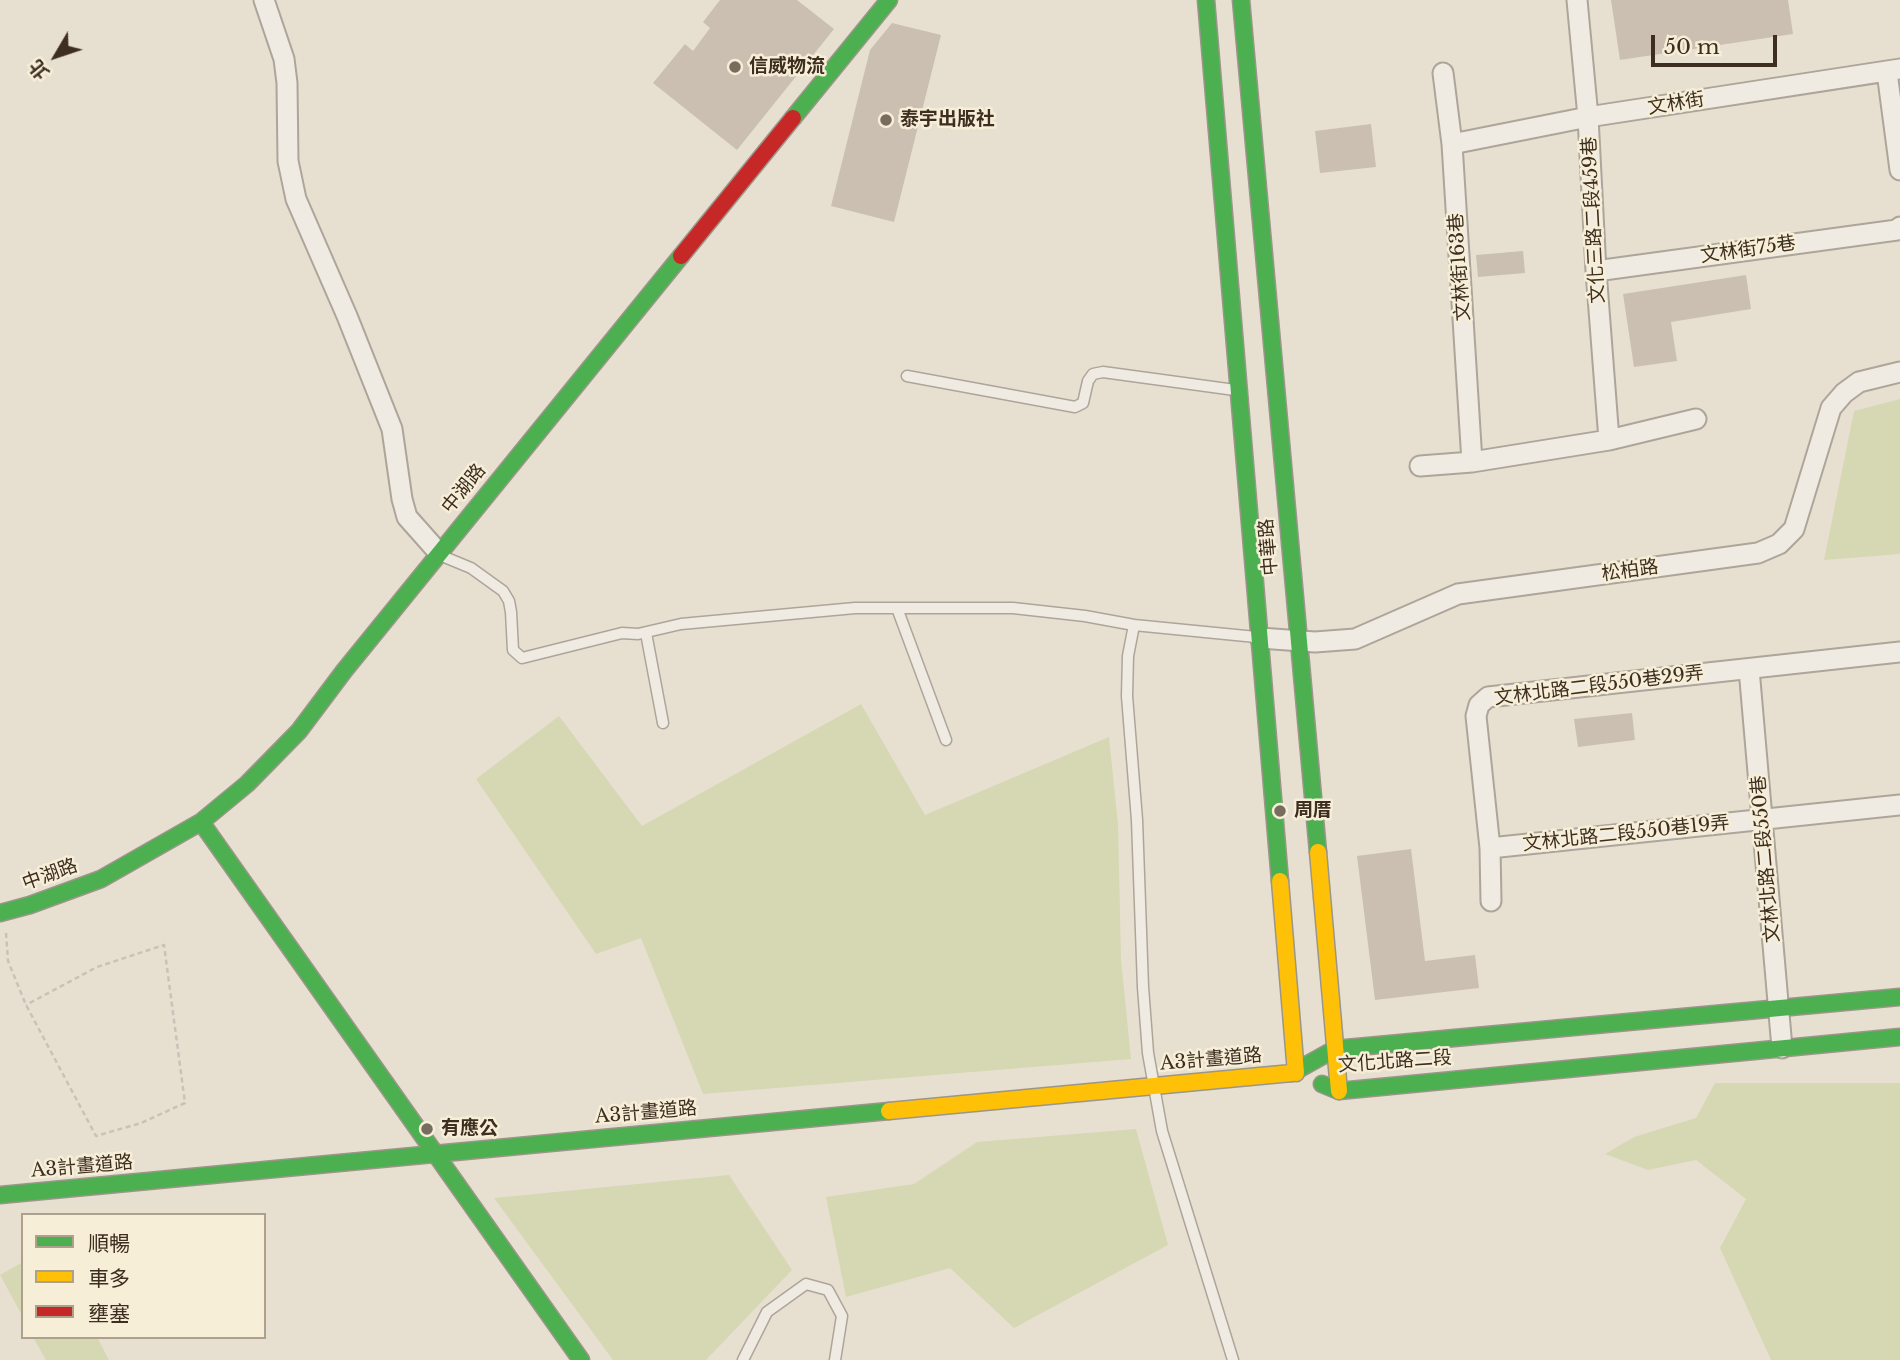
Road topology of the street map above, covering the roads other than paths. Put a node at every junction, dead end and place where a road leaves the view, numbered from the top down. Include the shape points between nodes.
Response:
1 (264, 0) edge
2 (890, 0) edge
3 (1206, 0) edge
4 (1241, 0) edge
5 (1577, 0) edge
6 (1893, 71) edge
7 (1443, 73) dead end
8 (1588, 117) junction
9 (1452, 144) junction
10 (1900, 170) edge
11 (1900, 227) edge
12 (1596, 271) junction
13 (1900, 372) edge
14 (907, 376) dead end
15 (1239, 391) junction
16 (1696, 419) dead end
17 (1609, 440) junction
18 (1472, 462) junction
19 (1420, 466) dead end
20 (439, 553) junction
21 (897, 608) junction
22 (1135, 625) junction
23 (646, 633) junction
24 (1260, 638) junction
25 (1298, 639) junction
26 (1900, 652) edge
27 (1749, 669) junction
28 (663, 723) dead end
29 (946, 740) dead end
30 (1900, 805) edge
31 (1762, 820) junction
32 (201, 822) junction
33 (1490, 848) junction
34 (1491, 901) dead end
35 (3, 913) edge
36 (1900, 997) edge
37 (1778, 1008) junction
38 (1900, 1037) edge
39 (1782, 1048) junction
40 (1335, 1049) junction
41 (1296, 1073) junction
42 (1154, 1087) junction
43 (1339, 1091) junction
44 (436, 1154) junction
45 (0, 1195) edge
46 (581, 1360) edge
47 (744, 1360) edge
48 (835, 1360) edge
49 (1233, 1360) edge

1 - 20 street via 284,60 288,160 296,199 392,429 407,517
2 - 20 street, 中湖路
3 - 15 street, 中華路
4 - 25 street, 中華路
5 - 8 street, 文化三路二段459巷
6 - 8 street, 文林街
6 - 10 street
7 - 9 street, 文林街163巷
8 - 9 street, 文林街
8 - 12 street, 文化三路二段459巷
9 - 18 street, 文林街163巷
11 - 12 street, 文林街75巷
12 - 17 street, 文化三路二段459巷
13 - 25 street, 松柏路 via 1859,382 1831,408 1794,529 1779,544 1758,553 1458,594 1354,639
14 - 15 lane via 1074,407 1083,403 1093,374 1103,372
15 - 24 street, 中華路
16 - 17 street
17 - 18 street
18 - 19 street
20 - 23 lane via 503,591 511,612 513,650 522,658 622,634
20 - 32 street, 中湖路 via 299,731
21 - 22 lane via 1013,608
21 - 23 lane via 763,615 681,624
21 - 29 lane
22 - 24 lane
22 - 42 lane via 1127,696 1143,987
23 - 28 lane
24 - 25 street, 松柏路
24 - 41 street, 中華路
25 - 40 street, 中華路
26 - 27 street
27 - 31 street, 文林北路二段550巷
27 - 33 street, 文林北路二段550巷29弄 via 1488,697 1476,716
30 - 31 street, 文林北路二段550巷19弄
31 - 33 street, 文林北路二段550巷19弄
31 - 37 street, 文林北路二段550巷
32 - 35 street, 中湖路 via 101,879
32 - 44 street
33 - 34 street, 文林北路二段550巷29弄
36 - 37 street, 文化北路二段
37 - 39 street, 文林北路二段550巷
37 - 40 street, 文化北路二段
38 - 39 street, 文化北路二段
39 - 43 street, 文化北路二段
40 - 41 street, 文化北路二段
40 - 43 street, 中華路
41 - 42 street, A3計畫道路
41 - 43 street, 文化北路二段
42 - 44 street, A3計畫道路
42 - 49 lane via 1162,1131
44 - 45 street, A3計畫道路
44 - 46 street
47 - 48 lane via 767,1312 806,1284 828,1290 842,1316

